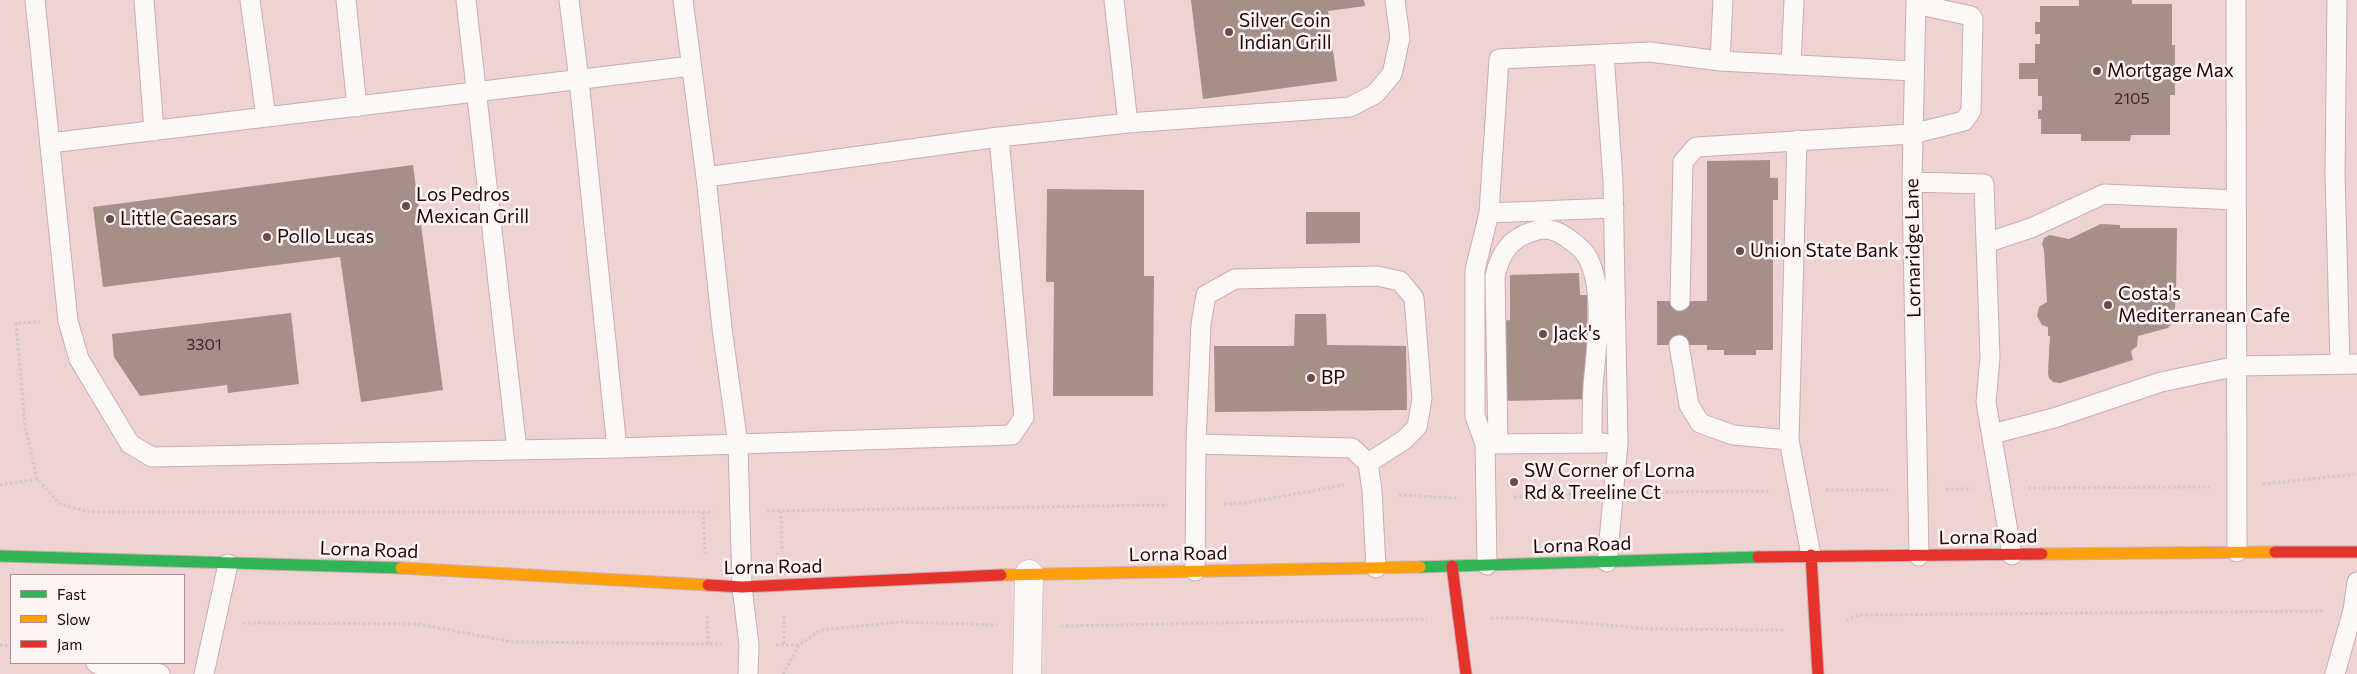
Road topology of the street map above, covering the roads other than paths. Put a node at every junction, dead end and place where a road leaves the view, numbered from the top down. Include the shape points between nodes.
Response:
1 (35, 0) edge
2 (144, 0) edge
3 (250, 0) edge
4 (346, 0) edge
5 (466, 0) edge
6 (569, 0) edge
7 (683, 0) edge
8 (1114, 0) edge
9 (1394, 0) edge
10 (1723, 0) edge
11 (1794, 0) edge
12 (2236, 0) edge
13 (2337, 0) edge
14 (1916, 2) edge
15 (1604, 54) junction
16 (1720, 61) junction
17 (1791, 65) junction
18 (691, 66) junction
19 (1914, 71) junction
20 (579, 80) junction
21 (476, 92) junction
22 (356, 106) junction
23 (266, 117) junction
24 (1128, 123) junction
25 (154, 131) junction
26 (1912, 134) junction
27 (999, 138) junction
28 (1797, 140) junction
29 (50, 143) junction
30 (706, 177) junction
31 (1912, 182) junction
32 (2236, 200) junction
33 (1614, 208) junction
34 (1490, 213) junction
35 (1986, 244) junction
36 (1680, 301) dead end
37 (1679, 346) dead end
38 (2348, 364) edge
39 (2237, 366) junction
40 (1992, 434) junction
41 (1789, 440) junction
42 (1592, 443) junction
43 (1618, 443) junction
44 (1196, 444) junction
45 (1491, 444) junction
46 (738, 445) junction
47 (618, 448) junction
48 (517, 450) junction
49 (1368, 463) junction
50 (2237, 552) junction
51 (2357, 552) edge
52 (1811, 555) junction
53 (2012, 555) junction
54 (0, 556) edge
55 (1919, 556) junction
56 (1607, 562) junction
57 (228, 564) junction
58 (1487, 565) junction
59 (1452, 566) junction
60 (87, 567) edge
61 (1376, 568) junction
62 (1195, 571) junction
63 (1028, 574) junction
64 (2357, 582) edge
65 (742, 587) junction
66 (98, 664) edge
67 (2340, 673) edge
68 (160, 674) edge
69 (204, 674) edge
70 (748, 674) edge
71 (1027, 674) edge
72 (1466, 674) edge
73 (1818, 674) edge

1 - 29 lane
2 - 25 lane
3 - 23 lane
4 - 22 lane
5 - 21 lane
6 - 20 lane
7 - 18 lane
8 - 24 lane
9 - 24 lane via 1400,38 1392,74 1375,94 1350,107
10 - 16 lane
11 - 17 lane
12 - 32 lane
13 - 38 lane via 2335,174
14 - 19 lane, Lornaridge Lane
14 - 26 lane via 1971,16 1974,33 1969,117
15 - 16 lane via 1650,52
15 - 33 lane
15 - 34 lane via 1499,59
16 - 17 lane
17 - 19 lane
18 - 20 lane
18 - 30 lane
19 - 26 lane, Lornaridge Lane
20 - 21 lane
20 - 47 lane
21 - 22 lane
21 - 48 lane
22 - 23 lane
23 - 25 lane
24 - 27 lane
25 - 29 lane
26 - 28 lane
26 - 31 lane, Lornaridge Lane
27 - 30 lane
27 - 46 lane via 1024,417 1012,435
28 - 36 lane via 1696,148 1683,162
28 - 41 lane
29 - 48 lane via 68,320 79,360 130,444 152,457
30 - 46 lane
31 - 35 lane via 1984,184
31 - 55 lane, Lornaridge Lane
32 - 35 lane via 2104,194 2031,228
32 - 39 lane
33 - 34 lane
33 - 43 lane
34 - 45 lane via 1475,270 1475,416
35 - 40 lane via 1990,358 1986,402
37 - 41 lane via 1689,405 1700,423 1733,435
38 - 39 lane
39 - 40 lane via 2161,382 2054,418
39 - 50 lane
40 - 53 lane
41 - 52 lane
42 - 43 lane
42 - 45 lane
42 - 45 lane via 1598,335 1595,276 1586,254 1573,241 1561,233 1539,228 1523,234 1505,248 1498,262
43 - 56 lane
44 - 49 lane via 1352,448
44 - 49 lane via 1201,324 1206,295 1235,279 1377,276 1400,281 1414,298 1422,399 1416,427 1404,440
44 - 62 lane
45 - 58 lane
46 - 47 lane
46 - 65 lane
47 - 48 lane
49 - 61 lane
50 - 51 street, Lorna Road
50 - 53 street, Lorna Road
52 - 55 street, Lorna Road
52 - 56 street, Lorna Road
52 - 73 street
53 - 55 street, Lorna Road
54 - 60 street, Lorna Road
56 - 58 street, Lorna Road
57 - 60 street, Lorna Road
57 - 65 street, Lorna Road via 461,570
57 - 69 lane
58 - 59 street, Lorna Road
59 - 61 street, Lorna Road
59 - 72 street
61 - 62 street, Lorna Road
62 - 63 street, Lorna Road
63 - 65 street, Lorna Road
63 - 71 street
64 - 67 lane
65 - 70 lane via 749,645
66 - 68 lane

